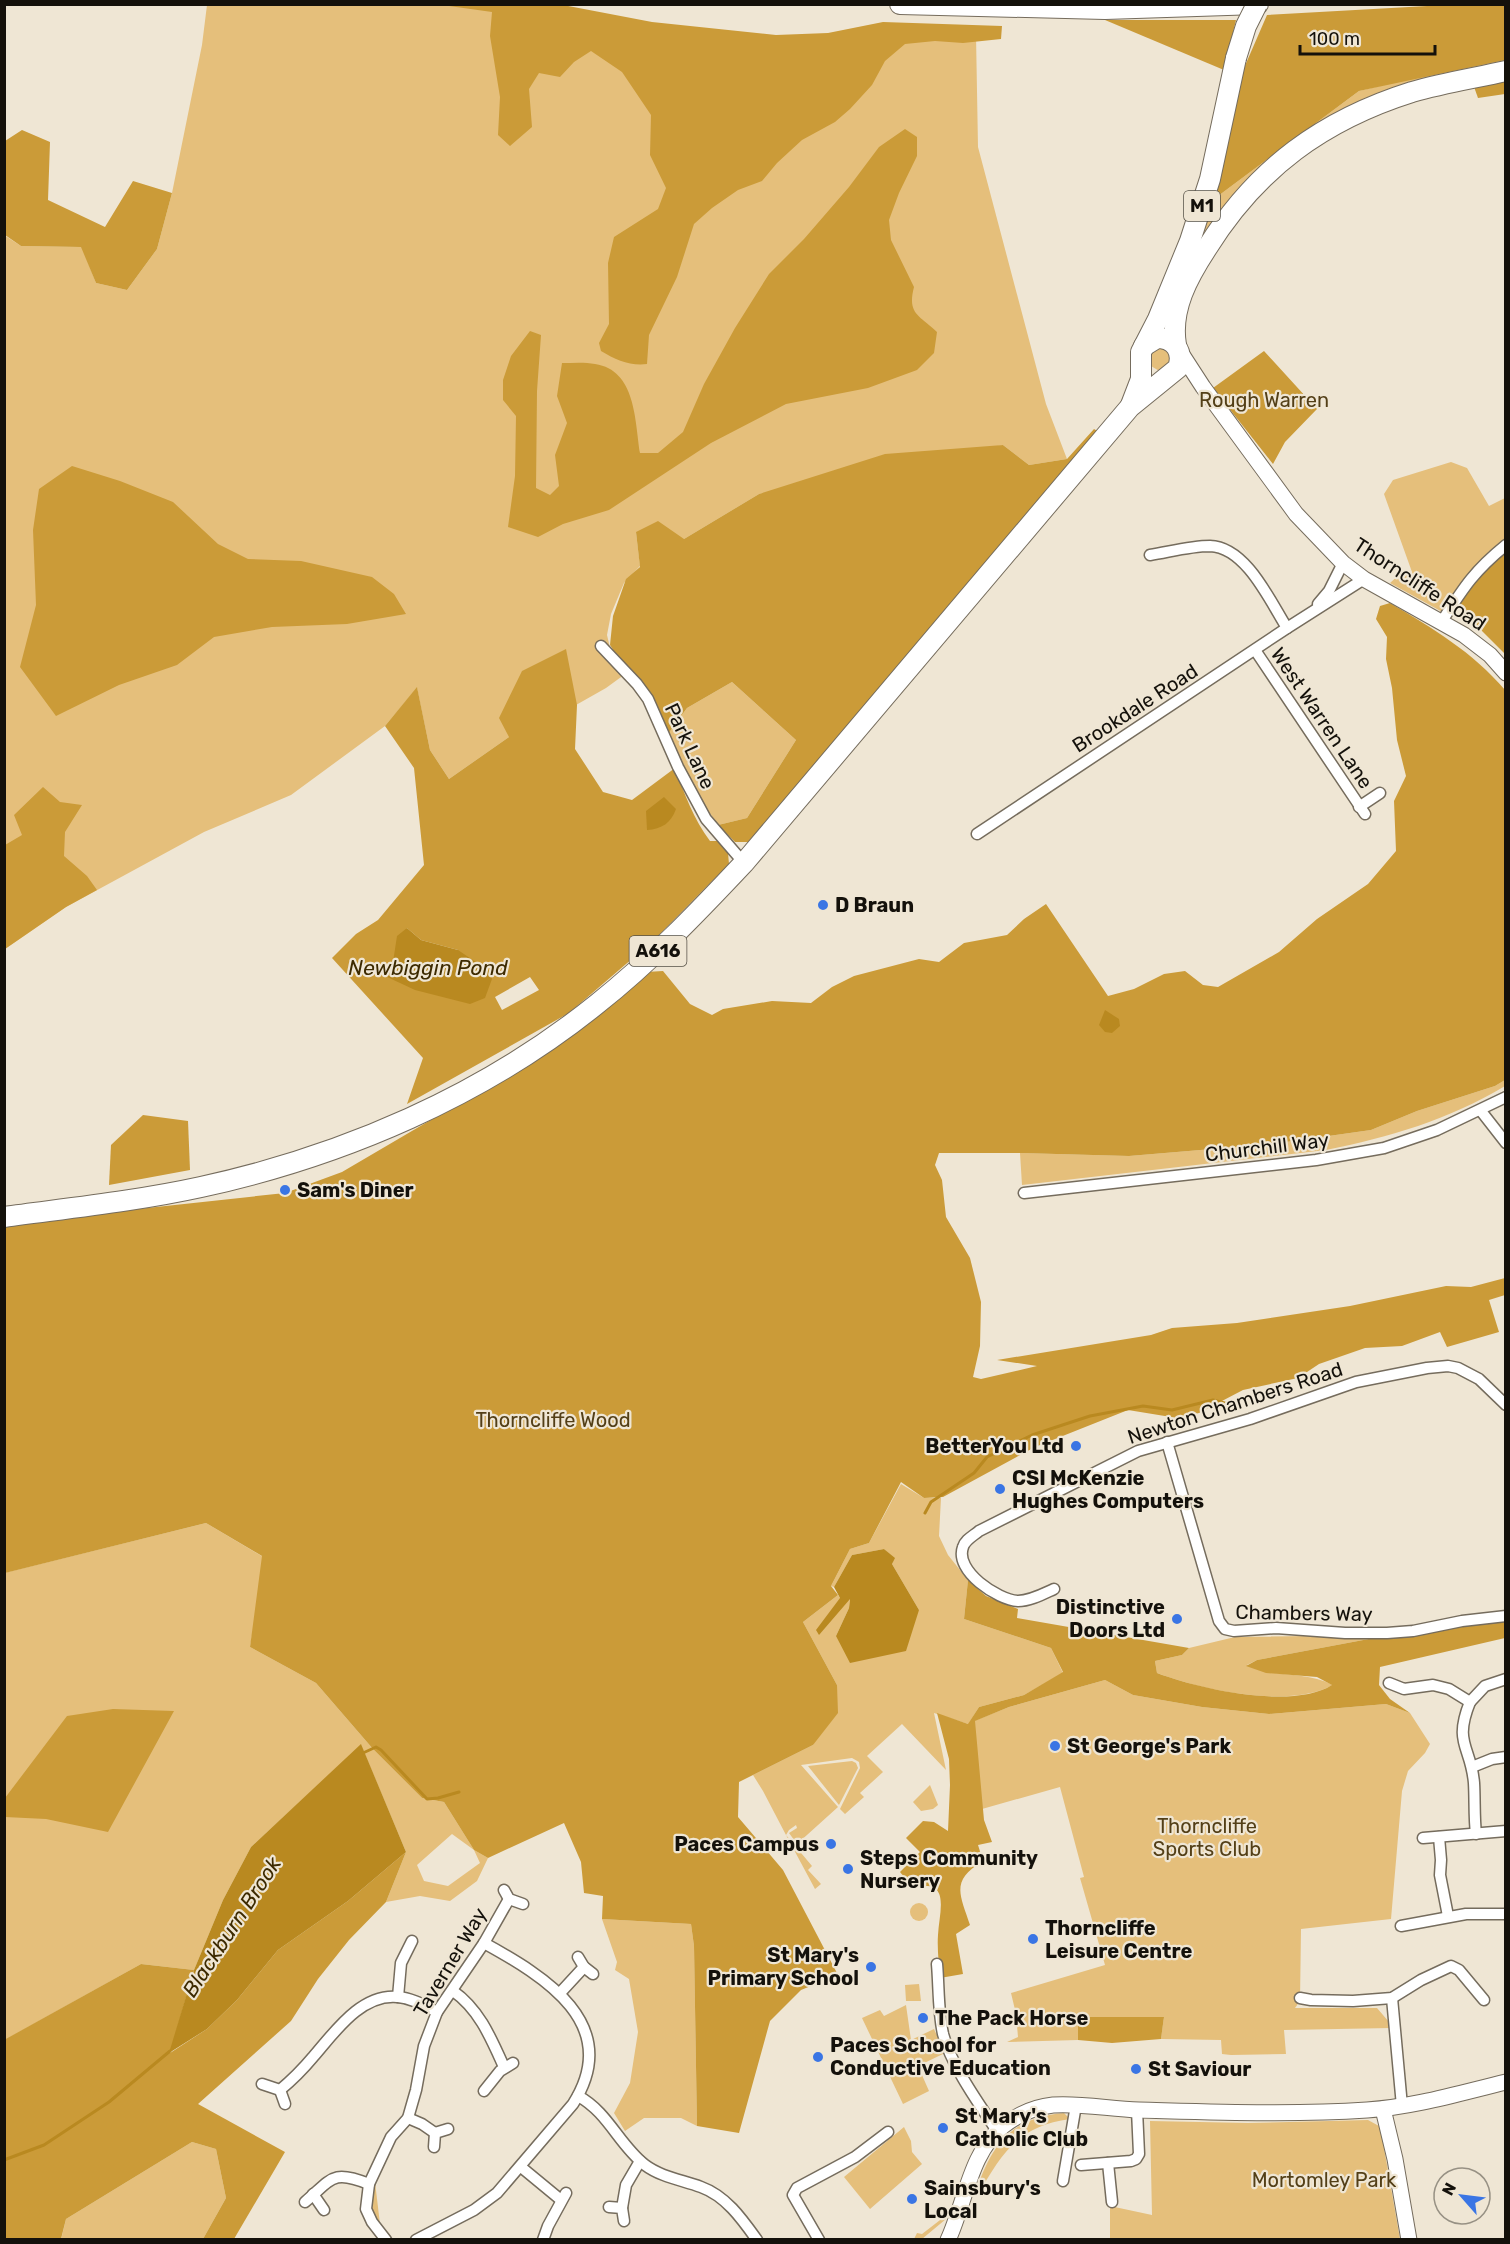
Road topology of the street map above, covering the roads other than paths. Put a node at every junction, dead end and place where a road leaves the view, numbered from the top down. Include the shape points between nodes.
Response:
1 (900, 4) edge
2 (1257, 4) edge
3 (1506, 71) edge
4 (1144, 346) junction
5 (1177, 348) junction
6 (1142, 367) junction
7 (1167, 377) junction
8 (1203, 387) junction
9 (1130, 407) junction
10 (1506, 545) edge
11 (1150, 555) dead end
12 (1343, 563) junction
13 (1365, 579) junction
14 (1313, 611) junction
15 (1442, 621) junction
16 (1287, 628) junction
17 (600, 646) dead end
18 (1255, 650) junction
19 (1506, 673) edge
20 (1380, 793) dead end
21 (977, 834) dead end
22 (744, 863) junction
23 (1506, 1097) edge
24 (1481, 1111) junction
25 (1506, 1143) edge
26 (1024, 1194) dead end
27 (4, 1217) edge
28 (1506, 1404) edge
29 (1167, 1443) junction
30 (1054, 1589) dead end
31 (1506, 1616) edge
32 (1506, 1678) edge
33 (1389, 1683) dead end
34 (1470, 1702) junction
35 (1506, 1757) edge
36 (1472, 1767) junction
37 (1506, 1831) edge
38 (1476, 1834) junction
39 (1439, 1837) junction
40 (1422, 1838) dead end
41 (523, 1904) dead end
42 (1506, 1914) edge
43 (1448, 1916) junction
44 (1401, 1926) dead end
45 (412, 1941) dead end
46 (484, 1942) junction
47 (937, 1964) dead end
48 (593, 1974) dead end
49 (453, 1991) junction
50 (560, 1993) junction
51 (398, 1997) junction
52 (1300, 1998) dead end
53 (1392, 1998) junction
54 (1484, 2000) dead end
55 (438, 2012) junction
56 (1506, 2082) edge
57 (262, 2084) dead end
58 (280, 2090) junction
59 (484, 2091) dead end
60 (578, 2096) junction
61 (285, 2104) dead end
62 (1076, 2105) junction
63 (1402, 2106) junction
64 (1383, 2109) junction
65 (1137, 2110) junction
66 (408, 2118) junction
67 (448, 2129) dead end
68 (997, 2131) junction
69 (882, 2132) dead end
70 (435, 2133) junction
71 (434, 2147) dead end
72 (640, 2161) junction
73 (1108, 2163) junction
74 (1081, 2165) dead end
75 (521, 2167) junction
76 (1063, 2181) dead end
77 (369, 2184) junction
78 (1112, 2202) dead end
79 (609, 2207) dead end
80 (622, 2208) junction
81 (324, 2210) dead end
82 (624, 2221) dead end
83 (754, 2238) edge
84 (386, 2240) edge
85 (416, 2240) edge
86 (543, 2240) edge
87 (819, 2240) edge
88 (948, 2240) edge
89 (1409, 2240) edge

1 - 2 highway, M1 via 1105,9
2 - 4 highway, M1, bridge via 1236,58 1200,212
3 - 5 highway, M1 via 1413,92 1378,105 1327,127 1286,156 1234,209 1203,253 1176,309
4 - 5 highway via 1157,338 1170,340
4 - 6 highway, A616
5 - 7 highway, A616 via 1181,359 1178,368
5 - 8 street, Thorncliffe Road
6 - 7 highway via 1152,377
6 - 9 highway, A616
7 - 8 street
7 - 9 highway, A616
8 - 12 street, Thorncliffe Road via 1296,514
9 - 22 highway, A616
10 - 15 street via 1478,569
11 - 16 street via 1210,546 1233,552 1263,589
12 - 13 street, Thorncliffe Road
12 - 14 street, Brookdale Road
13 - 14 street, Brookdale Road
13 - 15 street, Thorncliffe Road
14 - 16 street, Brookdale Road
15 - 19 street, Thorncliffe Road via 1490,656
16 - 18 street, Brookdale Road
17 - 22 street, Park Lane via 648,699 706,819
18 - 20 street, West Warren Lane via 1362,810
18 - 21 street, Brookdale Road
22 - 27 highway, A616 via 685,926 596,1005 526,1054 414,1117 294,1163 233,1179 182,1191
23 - 24 street, Churchill Way
24 - 25 street
24 - 26 street, Churchill Way via 1437,1130 1372,1150
28 - 29 street, Newton Chambers Road via 1479,1378 1458,1368 1440,1366 1356,1382
29 - 30 street, Newton Chambers Road via 1138,1451 979,1531 962,1549 962,1559 970,1572 1002,1596 1024,1600
29 - 31 street, Chambers Way via 1219,1621 1225,1629 1387,1633
32 - 34 street via 1485,1686
33 - 34 street via 1404,1689 1433,1685 1449,1689
34 - 36 street via 1462,1740
35 - 36 street
36 - 38 street
37 - 38 street
38 - 39 street
39 - 40 street
39 - 43 street via 1440,1875
41 - 46 street, Taverner Way via 506,1894
42 - 43 street
43 - 44 street
45 - 51 street via 396,1961
46 - 49 street, Taverner Way
46 - 50 street via 523,1964
47 - 68 street via 946,2043
48 - 50 street via 581,1962
49 - 55 street, Taverner Way
49 - 59 street via 475,2011 509,2065
50 - 60 street via 579,2019 588,2044 586,2074
51 - 55 street
51 - 58 street via 381,1998 348,2018
52 - 53 street
53 - 54 street via 1451,1966
53 - 63 street
55 - 66 street, Taverner Way via 424,2046
56 - 63 street
57 - 58 street
58 - 61 street
60 - 72 street via 596,2107
60 - 75 street
62 - 65 street
62 - 68 street via 1034,2109
62 - 76 street
63 - 64 street
64 - 65 street
64 - 89 street
65 - 73 street via 1139,2154 1131,2161
66 - 70 street
66 - 77 street, Taverner Way via 391,2137
67 - 70 street
68 - 88 street via 978,2159
69 - 87 street via 855,2157 796,2188 793,2195
70 - 71 street
72 - 80 street via 626,2185
72 - 83 street via 654,2171 718,2196
73 - 74 street
73 - 78 street
75 - 85 street via 485,2202
75 - 86 street via 563,2197
77 - 81 street via 350,2176 328,2181 309,2198
77 - 84 street, Taverner Way via 365,2202 368,2214
79 - 80 street
80 - 82 street

